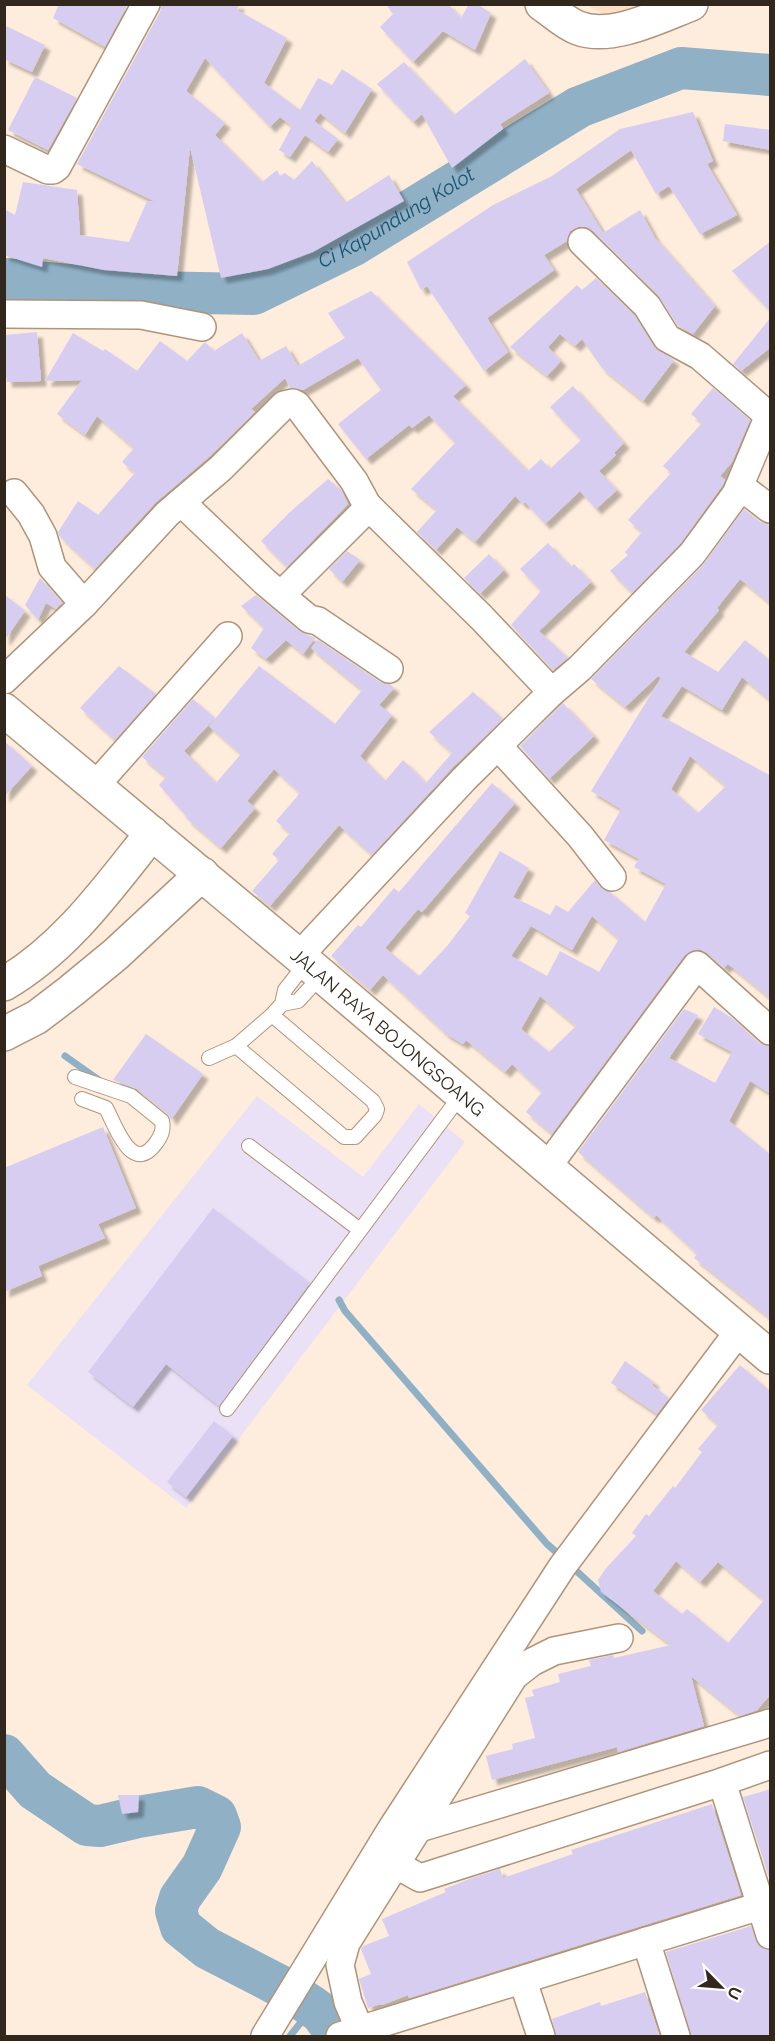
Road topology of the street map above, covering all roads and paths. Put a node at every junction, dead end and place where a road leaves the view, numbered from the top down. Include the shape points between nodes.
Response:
1 (146, 4) edge
2 (542, 4) edge
3 (691, 4) edge
4 (4, 149) edge
5 (582, 242) dead end
6 (4, 314) edge
7 (202, 327) dead end
8 (767, 428) edge
9 (740, 486) junction
10 (14, 493) dead end
11 (181, 502) junction
12 (369, 507) junction
13 (771, 509) edge
14 (281, 595) junction
15 (84, 604) junction
16 (228, 636) dead end
17 (388, 669) dead end
18 (4, 680) edge
19 (552, 692) junction
20 (4, 710) edge
21 (498, 746) junction
22 (95, 786) junction
23 (152, 833) junction
24 (202, 874) junction
25 (612, 877) dead end
26 (43, 958) junction
27 (309, 965) junction
28 (4, 984) edge
29 (71, 991) junction
30 (282, 1004) junction
31 (272, 1015) junction
32 (771, 1031) edge
33 (4, 1034) edge
34 (236, 1046) junction
35 (209, 1058) dead end
36 (75, 1077) dead end
37 (461, 1095) junction
38 (82, 1099) dead end
39 (249, 1146) dead end
40 (547, 1167) junction
41 (360, 1230) junction
42 (739, 1330) junction
43 (771, 1357) edge
44 (227, 1409) dead end
45 (620, 1638) dead end
46 (771, 1723) edge
47 (771, 1765) edge
48 (722, 1782) junction
49 (417, 1829) junction
50 (395, 1864) junction
51 (766, 1904) edge
52 (771, 1935) edge
53 (646, 1941) junction
54 (523, 1981) junction
55 (353, 2034) edge
56 (265, 2037) edge
57 (541, 2037) edge
58 (676, 2037) edge

1 - 4 street via 57,167 48,170
2 - 3 main road via 578,28 598,32 631,27
5 - 8 street via 647,306 667,338 700,356
6 - 7 street via 141,315
8 - 9 street
9 - 13 street
9 - 19 street via 692,554
10 - 15 street via 43,536 52,567
11 - 12 street via 222,468 284,405 293,403 354,481
11 - 14 street
11 - 15 street
12 - 14 street
12 - 19 street
14 - 17 street via 309,619 318,621
15 - 18 street
16 - 22 street
19 - 21 street
20 - 22 main road, JALAN RAYA BOJONGSOANG
21 - 25 street
21 - 27 street via 464,779
22 - 23 main road, JALAN RAYA BOJONGSOANG
23 - 24 main road, JALAN RAYA BOJONGSOANG
23 - 26 main road via 91,908
24 - 27 main road, JALAN RAYA BOJONGSOANG
24 - 29 main road
26 - 28 main road
26 - 29 main road via 61,956 74,961 79,976
27 - 30 lane via 285,990
27 - 30 lane via 298,1001
27 - 37 main road, JALAN RAYA BOJONGSOANG
29 - 33 main road via 37,1017
30 - 31 lane
31 - 34 lane
31 - 34 lane via 374,1101 375,1115 355,1137 344,1137
32 - 40 street via 697,965
34 - 35 lane
36 - 38 lane via 131,1096 162,1121 161,1135 149,1152 133,1153 106,1108
37 - 40 main road, JALAN RAYA BOJONGSOANG
37 - 41 lane
39 - 41 lane
40 - 42 main road, JALAN RAYA BOJONGSOANG
41 - 44 lane
42 - 43 main road, JALAN RAYA BOJONGSOANG
42 - 56 street via 568,1559 392,1828
45 - 49 street via 554,1651 514,1676
46 - 49 street
47 - 48 street
48 - 50 street via 420,1878
48 - 51 street
49 - 50 street
50 - 55 street via 346,1943 340,1965
51 - 52 street
51 - 53 street
53 - 54 street
53 - 58 street
54 - 55 street
54 - 57 street

